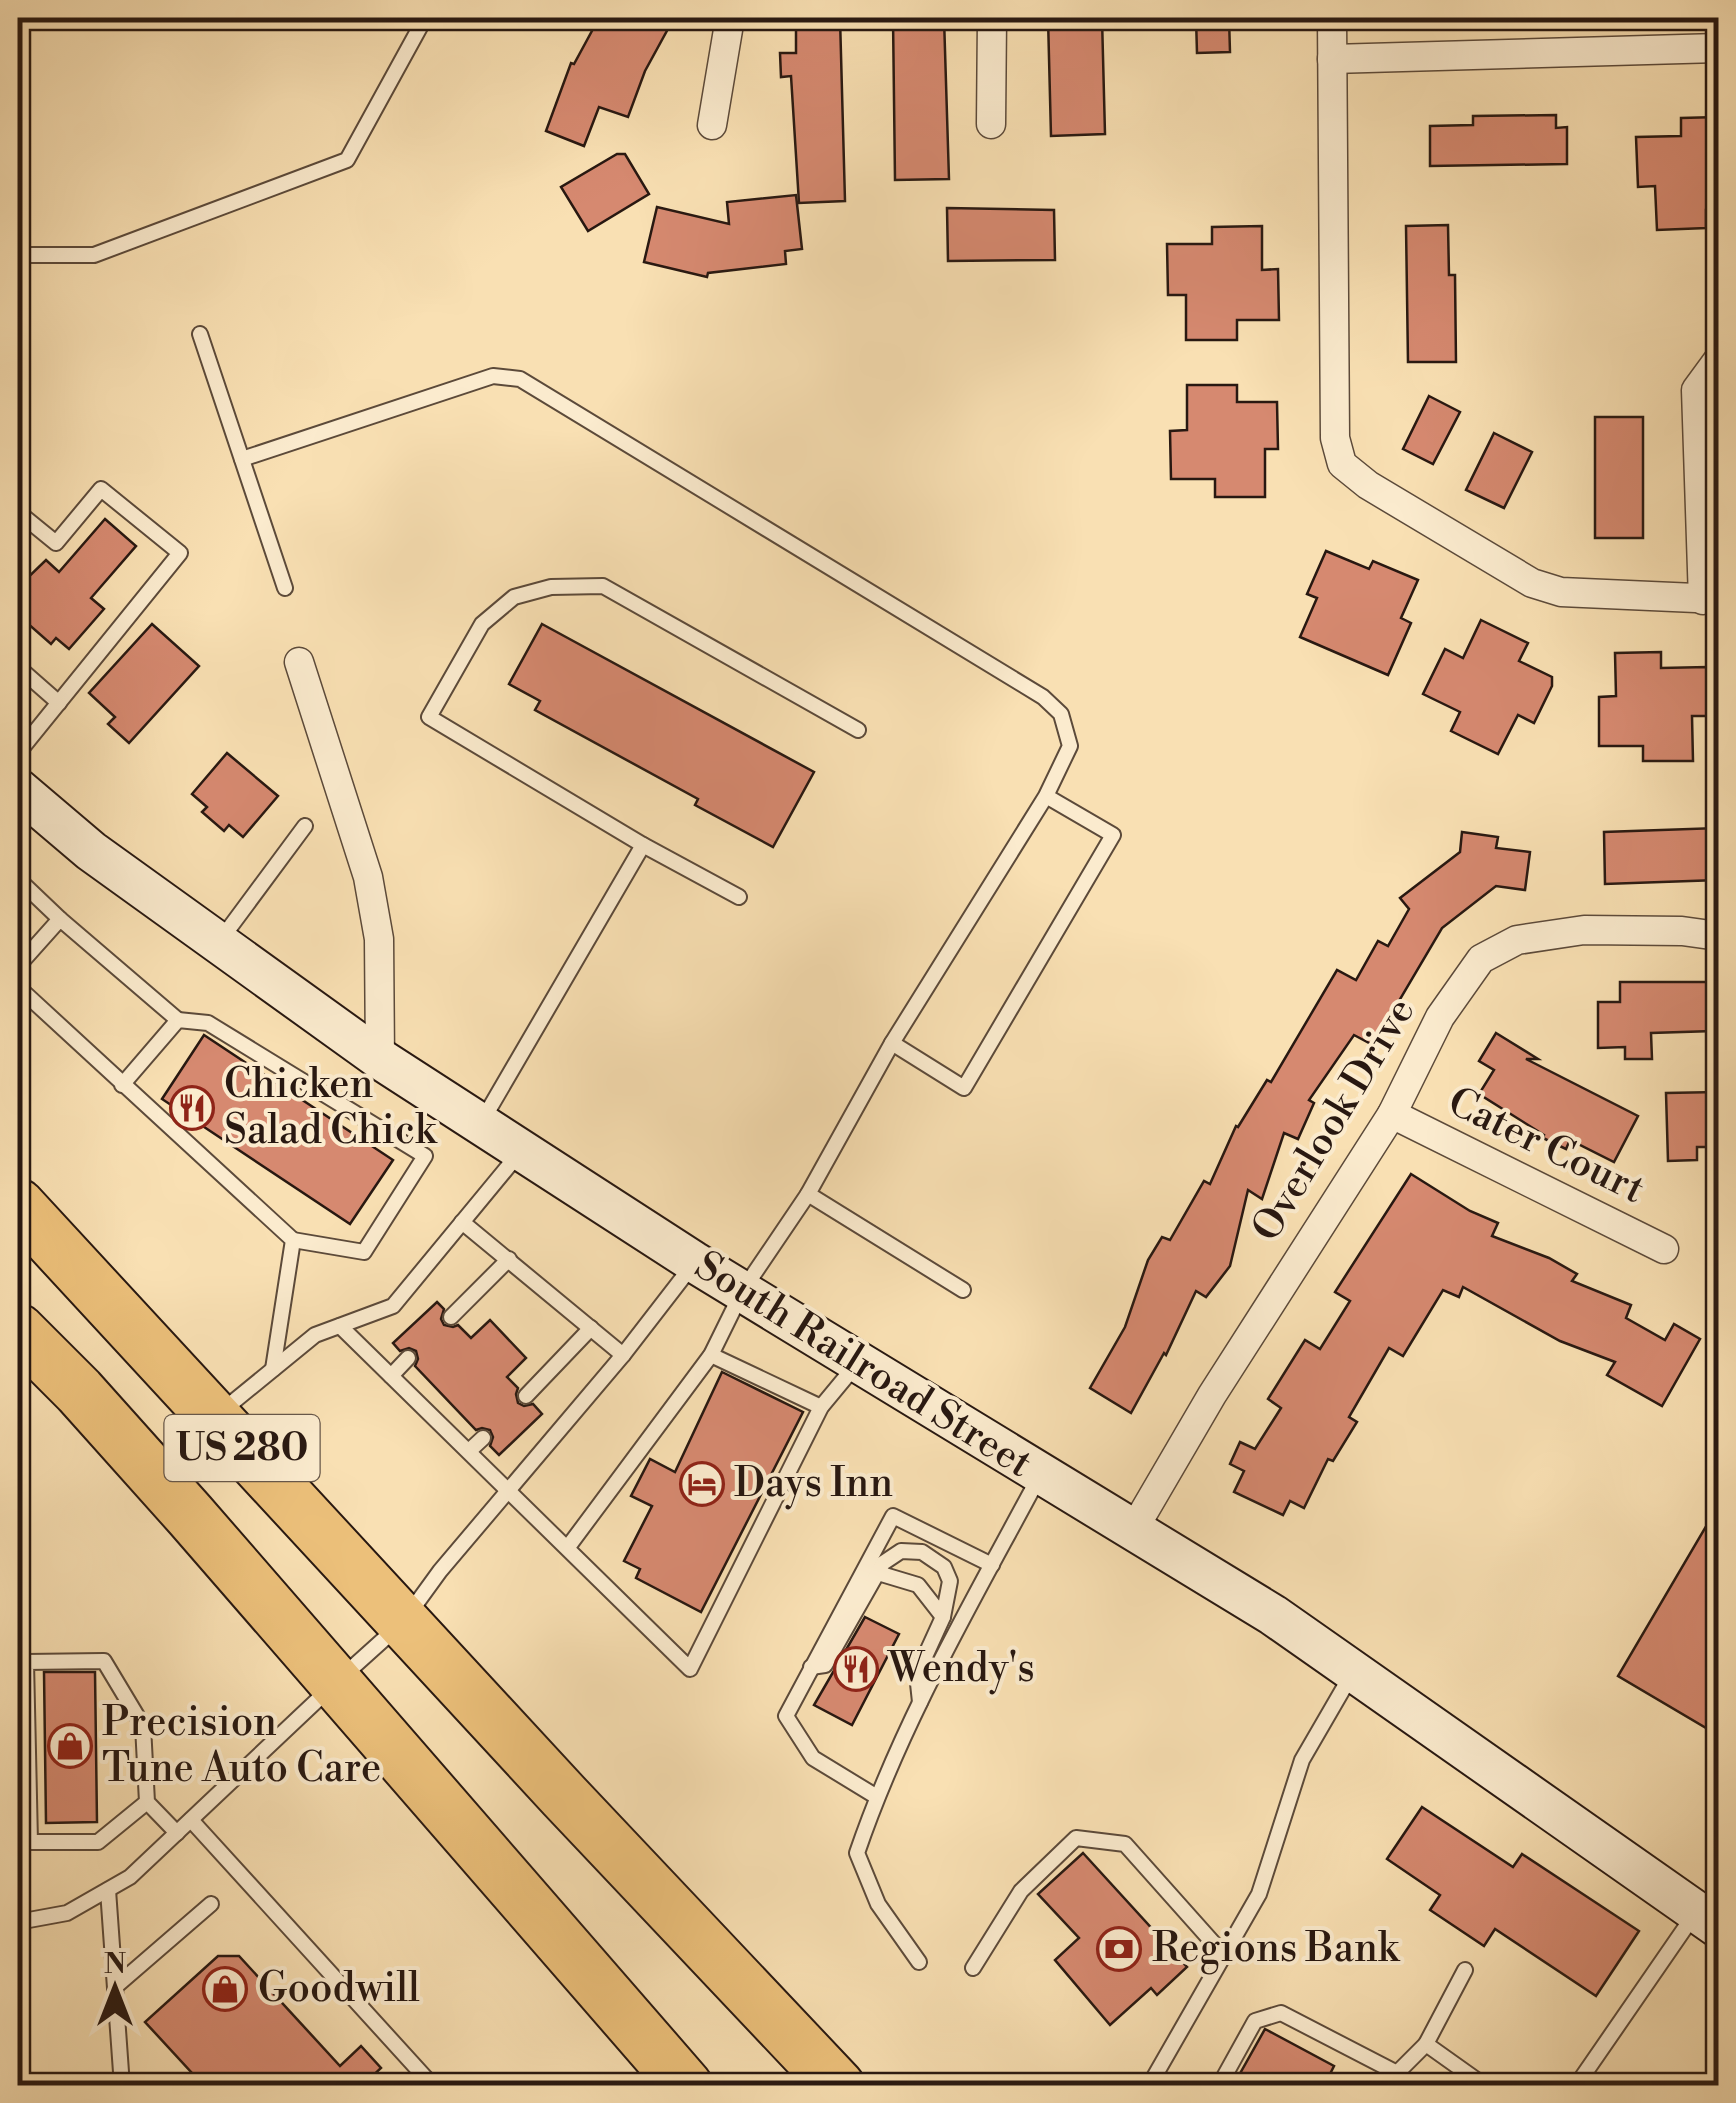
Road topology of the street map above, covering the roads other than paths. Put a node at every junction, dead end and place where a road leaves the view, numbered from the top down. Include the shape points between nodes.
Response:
1 (424, 18) edge
2 (730, 18) edge
3 (992, 18) edge
4 (1332, 18) edge
5 (1718, 48) edge
6 (1332, 58) junction
7 (990, 124) dead end
8 (712, 125) dead end
9 (18, 255) edge
10 (200, 334) dead end
11 (1718, 360) edge
12 (242, 460) junction
13 (18, 512) edge
14 (285, 588) dead end
15 (1711, 600) edge
16 (300, 662) dead end
17 (18, 667) edge
18 (59, 703) junction
19 (858, 730) dead end
20 (18, 753) edge
21 (18, 789) edge
22 (1046, 796) junction
23 (304, 826) dead end
24 (644, 845) junction
25 (18, 879) edge
26 (739, 897) dead end
27 (60, 919) junction
28 (1718, 936) edge
29 (218, 943) junction
30 (18, 966) edge
31 (18, 987) edge
32 (178, 1020) junction
33 (892, 1043) junction
34 (380, 1060) junction
35 (122, 1085) junction
36 (1392, 1114) junction
37 (480, 1123) junction
38 (522, 1150) junction
39 (808, 1194) junction
40 (18, 1205) edge
41 (462, 1222) junction
42 (292, 1240) junction
43 (1664, 1248) dead end
44 (509, 1258) junction
45 (694, 1262) junction
46 (743, 1290) junction
47 (963, 1290) dead end
48 (451, 1317) dead end
49 (340, 1326) junction
50 (590, 1328) junction
51 (18, 1330) edge
52 (623, 1355) junction
53 (712, 1355) junction
54 (408, 1358) dead end
55 (858, 1362) junction
56 (273, 1369) junction
57 (390, 1376) junction
58 (526, 1396) dead end
59 (821, 1406) junction
60 (214, 1418) junction
61 (483, 1438) dead end
62 (469, 1451) junction
63 (1040, 1474) junction
64 (509, 1490) junction
65 (1132, 1532) junction
66 (568, 1547) junction
67 (992, 1565) junction
68 (878, 1573) junction
69 (943, 1617) junction
70 (403, 1622) junction
71 (811, 1667) junction
72 (1353, 1672) junction
73 (336, 1683) junction
74 (920, 1703) junction
75 (877, 1796) junction
76 (147, 1802) junction
77 (190, 1820) junction
78 (177, 1833) junction
79 (108, 1890) junction
80 (211, 1904) dead end
81 (1707, 1920) edge
82 (18, 1922) edge
83 (1224, 1955) junction
84 (919, 1962) dead end
85 (973, 1968) dead end
86 (1465, 1970) dead end
87 (115, 1987) junction
88 (1426, 2044) junction
89 (1394, 2079) edge
90 (1480, 2084) edge
91 (122, 2086) edge
92 (433, 2086) edge
93 (686, 2086) edge
94 (838, 2086) edge
95 (1149, 2086) edge
96 (1219, 2086) edge
97 (1576, 2086) edge

1 - 9 lane via 347,160 94,255
2 - 8 street
3 - 7 street
4 - 6 street
5 - 6 street
6 - 15 street via 1335,438 1342,464 1532,583 1561,592
10 - 12 lane
11 - 15 street via 1696,390
12 - 14 lane
12 - 22 lane via 492,376 520,379 1043,697 1061,714 1070,746
13 - 18 lane via 56,543 101,488 180,553
16 - 34 street via 368,877 379,939
17 - 18 lane
18 - 20 lane
19 - 24 lane via 603,586 514,598 482,624 429,717
21 - 29 street, South Railroad Street
22 - 33 lane
22 - 33 lane via 1113,835 964,1088
23 - 29 lane
24 - 26 lane
24 - 37 lane
25 - 27 lane
27 - 30 lane
27 - 32 lane
28 - 36 street, Overlook Drive via 1584,930 1517,940 1481,959 1440,1017
29 - 34 street, South Railroad Street
31 - 35 lane
32 - 35 lane
32 - 42 lane via 208,1022 424,1156 364,1252
33 - 39 lane
34 - 37 street, South Railroad Street
35 - 42 lane
36 - 43 street, Cater Court
36 - 65 street, Overlook Drive
37 - 38 street, South Railroad Street
38 - 41 lane
38 - 45 street, South Railroad Street
39 - 46 lane
39 - 47 lane
40 - 60 highway, US 280
41 - 44 lane
41 - 49 lane via 393,1306
42 - 56 lane
44 - 48 lane
44 - 50 lane
45 - 46 street, South Railroad Street
45 - 52 lane
46 - 53 lane
46 - 55 street, South Railroad Street
49 - 56 lane via 315,1335
49 - 57 lane
50 - 52 lane
50 - 58 lane
51 - 73 highway, US 280 via 80,1391
52 - 64 lane
53 - 59 lane
53 - 66 lane
54 - 57 lane
55 - 59 lane
55 - 63 street, South Railroad Street
56 - 60 lane
57 - 62 lane
59 - 66 lane via 690,1669
60 - 70 highway, US 280
61 - 62 lane
62 - 64 lane
63 - 65 street, South Railroad Street
63 - 67 lane
64 - 66 lane
64 - 70 lane
65 - 72 street, South Railroad Street via 1273,1615
67 - 71 lane via 892,1516
67 - 74 lane
68 - 69 lane via 918,1585
68 - 69 lane via 900,1552 922,1552 950,1581
68 - 71 lane via 825,1665
69 - 74 lane via 917,1674
70 - 73 lane
70 - 94 highway, US 280
71 - 75 lane via 786,1716 813,1758
72 - 81 street, South Railroad Street
72 - 83 lane via 1302,1760 1259,1894
73 - 77 lane
73 - 93 highway, US 280
74 - 75 lane
75 - 84 lane via 858,1853 878,1904
76 - 76 lane via 143,1726 104,1661 26,1662 30,1842 98,1842
76 - 78 lane
77 - 78 lane
77 - 92 lane
78 - 79 lane
79 - 82 lane via 67,1913
79 - 87 lane
80 - 87 lane
81 - 97 lane
83 - 85 lane via 1125,1844 1076,1838 1021,1891
83 - 95 lane
86 - 88 lane
87 - 91 lane
88 - 89 lane
88 - 90 lane
89 - 96 lane via 1281,2012 1255,2021

